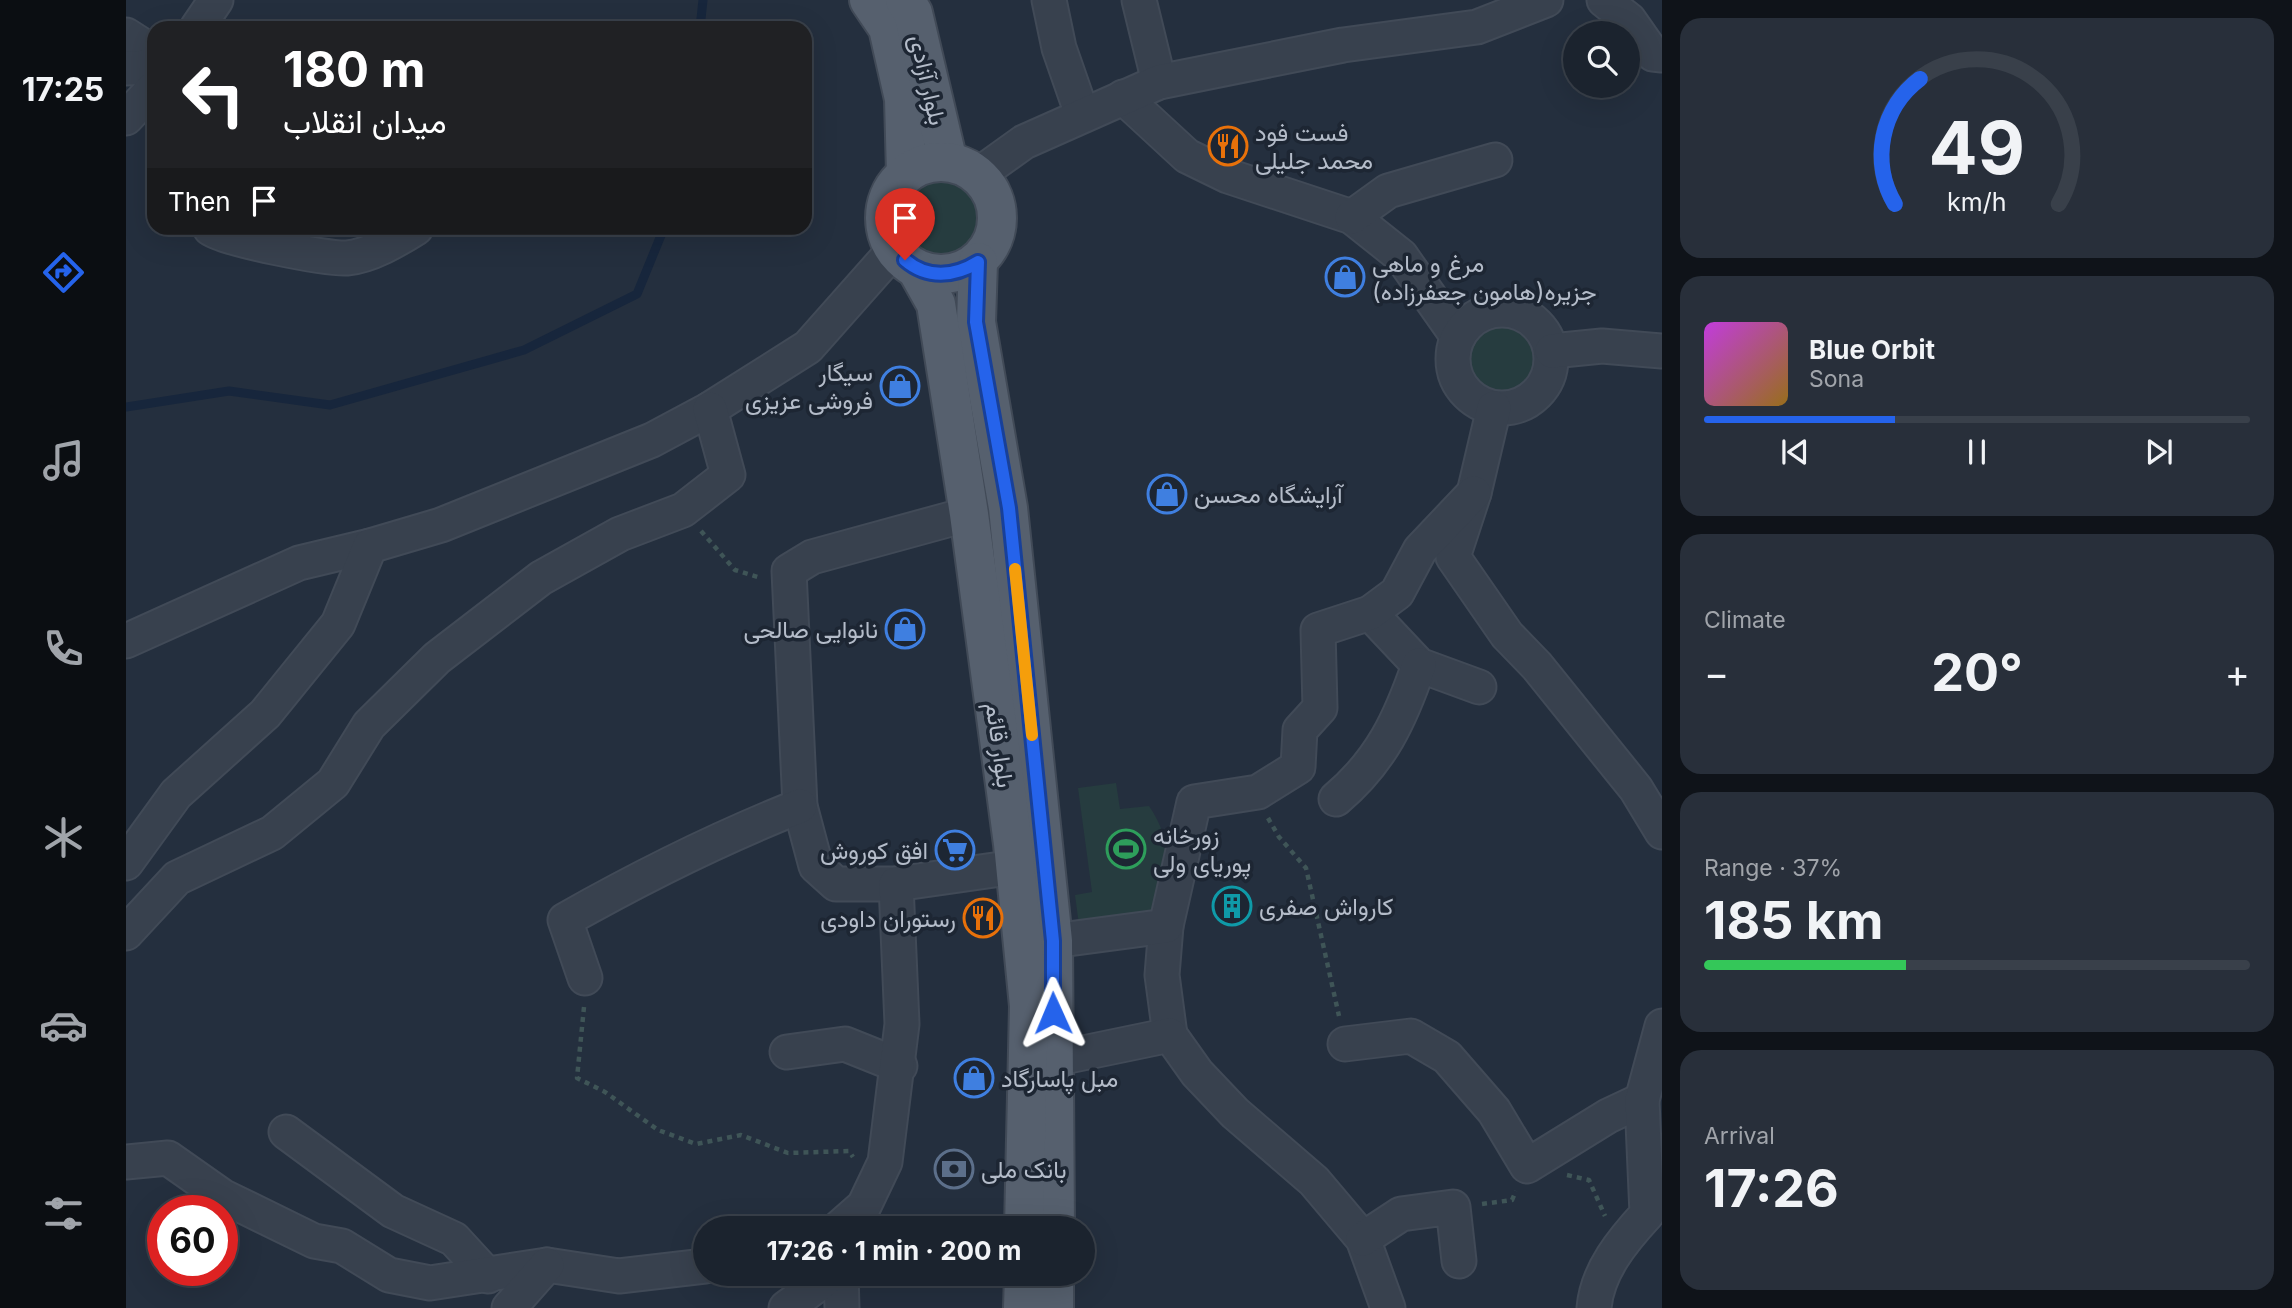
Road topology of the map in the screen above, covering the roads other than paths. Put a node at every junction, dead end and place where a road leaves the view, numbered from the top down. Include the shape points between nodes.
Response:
1 (216, 0) edge
2 (1049, 0) edge
3 (1139, 0) edge
4 (1546, 0) edge
5 (1604, 0) edge
6 (894, 10) edge
7 (202, 21) edge
8 (126, 35) edge
9 (147, 48) edge
10 (1662, 55) edge
11 (147, 67) edge
12 (126, 68) edge
13 (1159, 82) junction
14 (147, 96) edge
15 (1123, 97) junction
16 (1082, 114) junction
17 (126, 118) edge
18 (1495, 160) dead end
19 (963, 169) junction
20 (906, 174) junction
21 (1352, 217) junction
22 (234, 235) edge
23 (403, 235) edge
24 (905, 260) junction
25 (978, 262) junction
26 (1458, 338) junction
27 (1552, 351) junction
28 (1662, 351) edge
29 (1493, 408) junction
30 (710, 409) junction
31 (1474, 493) junction
32 (969, 514) junction
33 (370, 545) junction
34 (1370, 614) junction
35 (126, 640) edge
36 (1419, 665) junction
37 (1479, 687) dead end
38 (1336, 799) dead end
39 (800, 806) junction
40 (1662, 832) edge
41 (126, 863) edge
42 (1015, 867) junction
43 (896, 884) junction
44 (1166, 926) junction
45 (126, 933) edge
46 (1053, 941) junction
47 (585, 978) road end
48 (1662, 1028) edge
49 (1170, 1035) junction
50 (1345, 1044) road end
51 (1045, 1045) junction
52 (787, 1052) dead end
53 (900, 1066) junction
54 (1642, 1100) junction
55 (286, 1132) dead end
56 (126, 1162) edge
57 (853, 1216) edge
58 (1025, 1216) edge
59 (1054, 1216) edge
60 (1363, 1239) junction
61 (1459, 1261) dead end
62 (547, 1265) junction
63 (693, 1267) edge
64 (488, 1276) junction
65 (816, 1286) edge
66 (841, 1286) edge
67 (1024, 1286) edge
68 (1054, 1286) edge
69 (509, 1308) edge
70 (786, 1308) edge
71 (842, 1308) edge
72 (1023, 1308) edge
73 (1054, 1308) edge
74 (1388, 1308) edge
75 (1594, 1308) edge

1 - 7 street
2 - 16 street
3 - 13 street
4 - 13 street via 1477,27 1343,45
5 - 10 street via 1629,20 1653,54
6 - 19 main road, بلوار آزادی
6 - 20 main road, بلوار آزادی
8 - 9 street
11 - 12 street
13 - 15 street
14 - 17 street
15 - 16 street
15 - 21 street via 1187,156 1228,176
16 - 19 street
18 - 21 street via 1388,191
19 - 20 main road via 933,162
19 - 25 main road via 996,202 998,219 989,250
20 - 24 main road via 891,194 884,218
21 - 26 street via 1401,256
22 - 23 street via 286,250 347,258
24 - 25 main road via 947,275
24 - 30 street via 808,347
24 - 32 main road, بلوار قائم via 936,304
25 - 46 main road, بلوار قائم via 976,322 1009,508
26 - 27 street via 1479,315 1510,310 1537,323
26 - 29 street via 1453,352 1458,382 1479,403
27 - 28 street via 1602,346
27 - 29 street via 1547,382 1538,394 1509,408
29 - 31 street
30 - 33 street via 652,440 441,525
30 - 45 street via 728,475 683,510 620,534 541,578 438,658 369,725 333,783 272,833 177,878
31 - 34 street via 1420,550 1397,593
31 - 40 street via 1453,557 1507,635 1636,789
32 - 39 street via 812,556 789,572
32 - 42 main road, بلوار قائم
33 - 35 street via 299,564
33 - 41 street via 338,624 265,714 176,794
34 - 36 street
34 - 44 street via 1318,629 1320,708 1300,730 1298,767 1258,792 1194,802
36 - 37 street
36 - 38 street via 1402,713 1364,776
39 - 43 street via 816,866 836,884
39 - 47 street via 716,841 565,920
42 - 43 street
42 - 51 main road, بلوار قائم via 1029,1006
43 - 53 street
44 - 46 street
44 - 49 street via 1162,975
46 - 51 main road, بلوار قائم
48 - 54 street
49 - 51 street
49 - 60 street via 1206,1083 1314,1181
50 - 54 street via 1411,1035 1447,1057 1494,1111 1527,1166
51 - 58 main road, بلوار قائم
51 - 59 main road, بلوار قائم
52 - 53 street via 845,1044
53 - 57 street via 885,1162 864,1206
54 - 75 street via 1647,1214 1618,1245
55 - 64 street via 393,1211 454,1239
56 - 64 street via 168,1158 222,1196 314,1241 342,1245 389,1275 430,1283
60 - 61 street via 1401,1214 1453,1208
60 - 74 street
62 - 63 street via 619,1276
62 - 64 street
62 - 69 street
65 - 70 street
66 - 71 street
67 - 72 main road
68 - 73 main road

